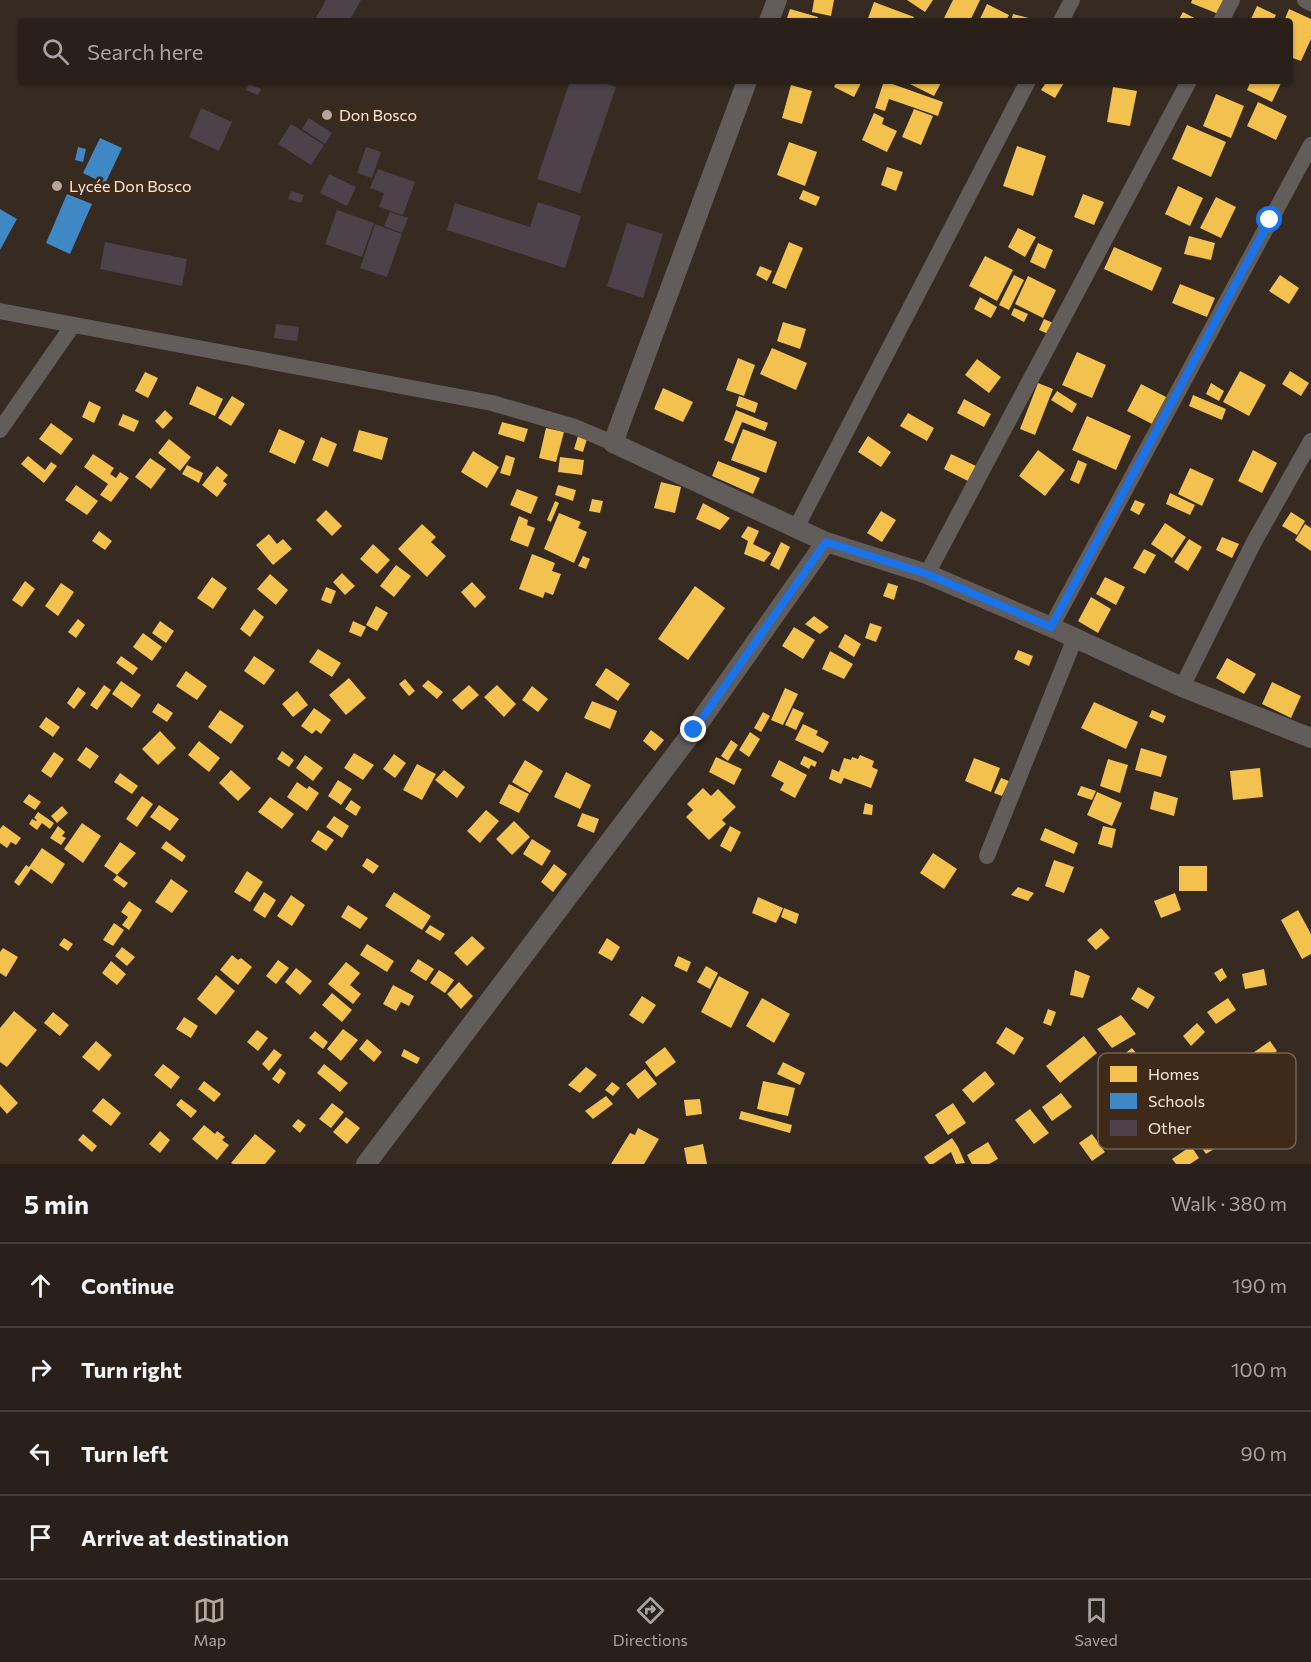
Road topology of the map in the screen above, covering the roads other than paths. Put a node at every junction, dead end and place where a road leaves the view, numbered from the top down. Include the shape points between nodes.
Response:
1 (777, 0) edge
2 (1072, 0) edge
3 (1232, 0) edge
4 (1305, 0) edge
5 (1311, 3) edge
6 (770, 18) edge
7 (1063, 18) edge
8 (1223, 18) edge
9 (746, 84) edge
10 (1026, 84) edge
11 (1187, 84) edge
12 (1311, 145) edge
13 (0, 310) edge
14 (73, 325) junction
15 (0, 430) edge
16 (614, 443) junction
17 (1310, 445) edge
18 (796, 528) junction
19 (826, 542) junction
20 (927, 574) junction
21 (1051, 627) junction
22 (1075, 638) junction
23 (1182, 687) junction
24 (1311, 738) edge
25 (987, 856) dead end
26 (366, 1164) edge

1 - 6 street
2 - 7 street
3 - 8 street
4 - 5 street
9 - 16 street
10 - 18 street
11 - 20 street
12 - 21 street
13 - 14 street
14 - 15 street
14 - 16 street via 492,403
16 - 18 street
17 - 23 street via 1254,542
18 - 19 street
19 - 20 street
19 - 26 street via 694,730
20 - 21 street
21 - 22 street
22 - 23 street
22 - 25 street
23 - 24 street

